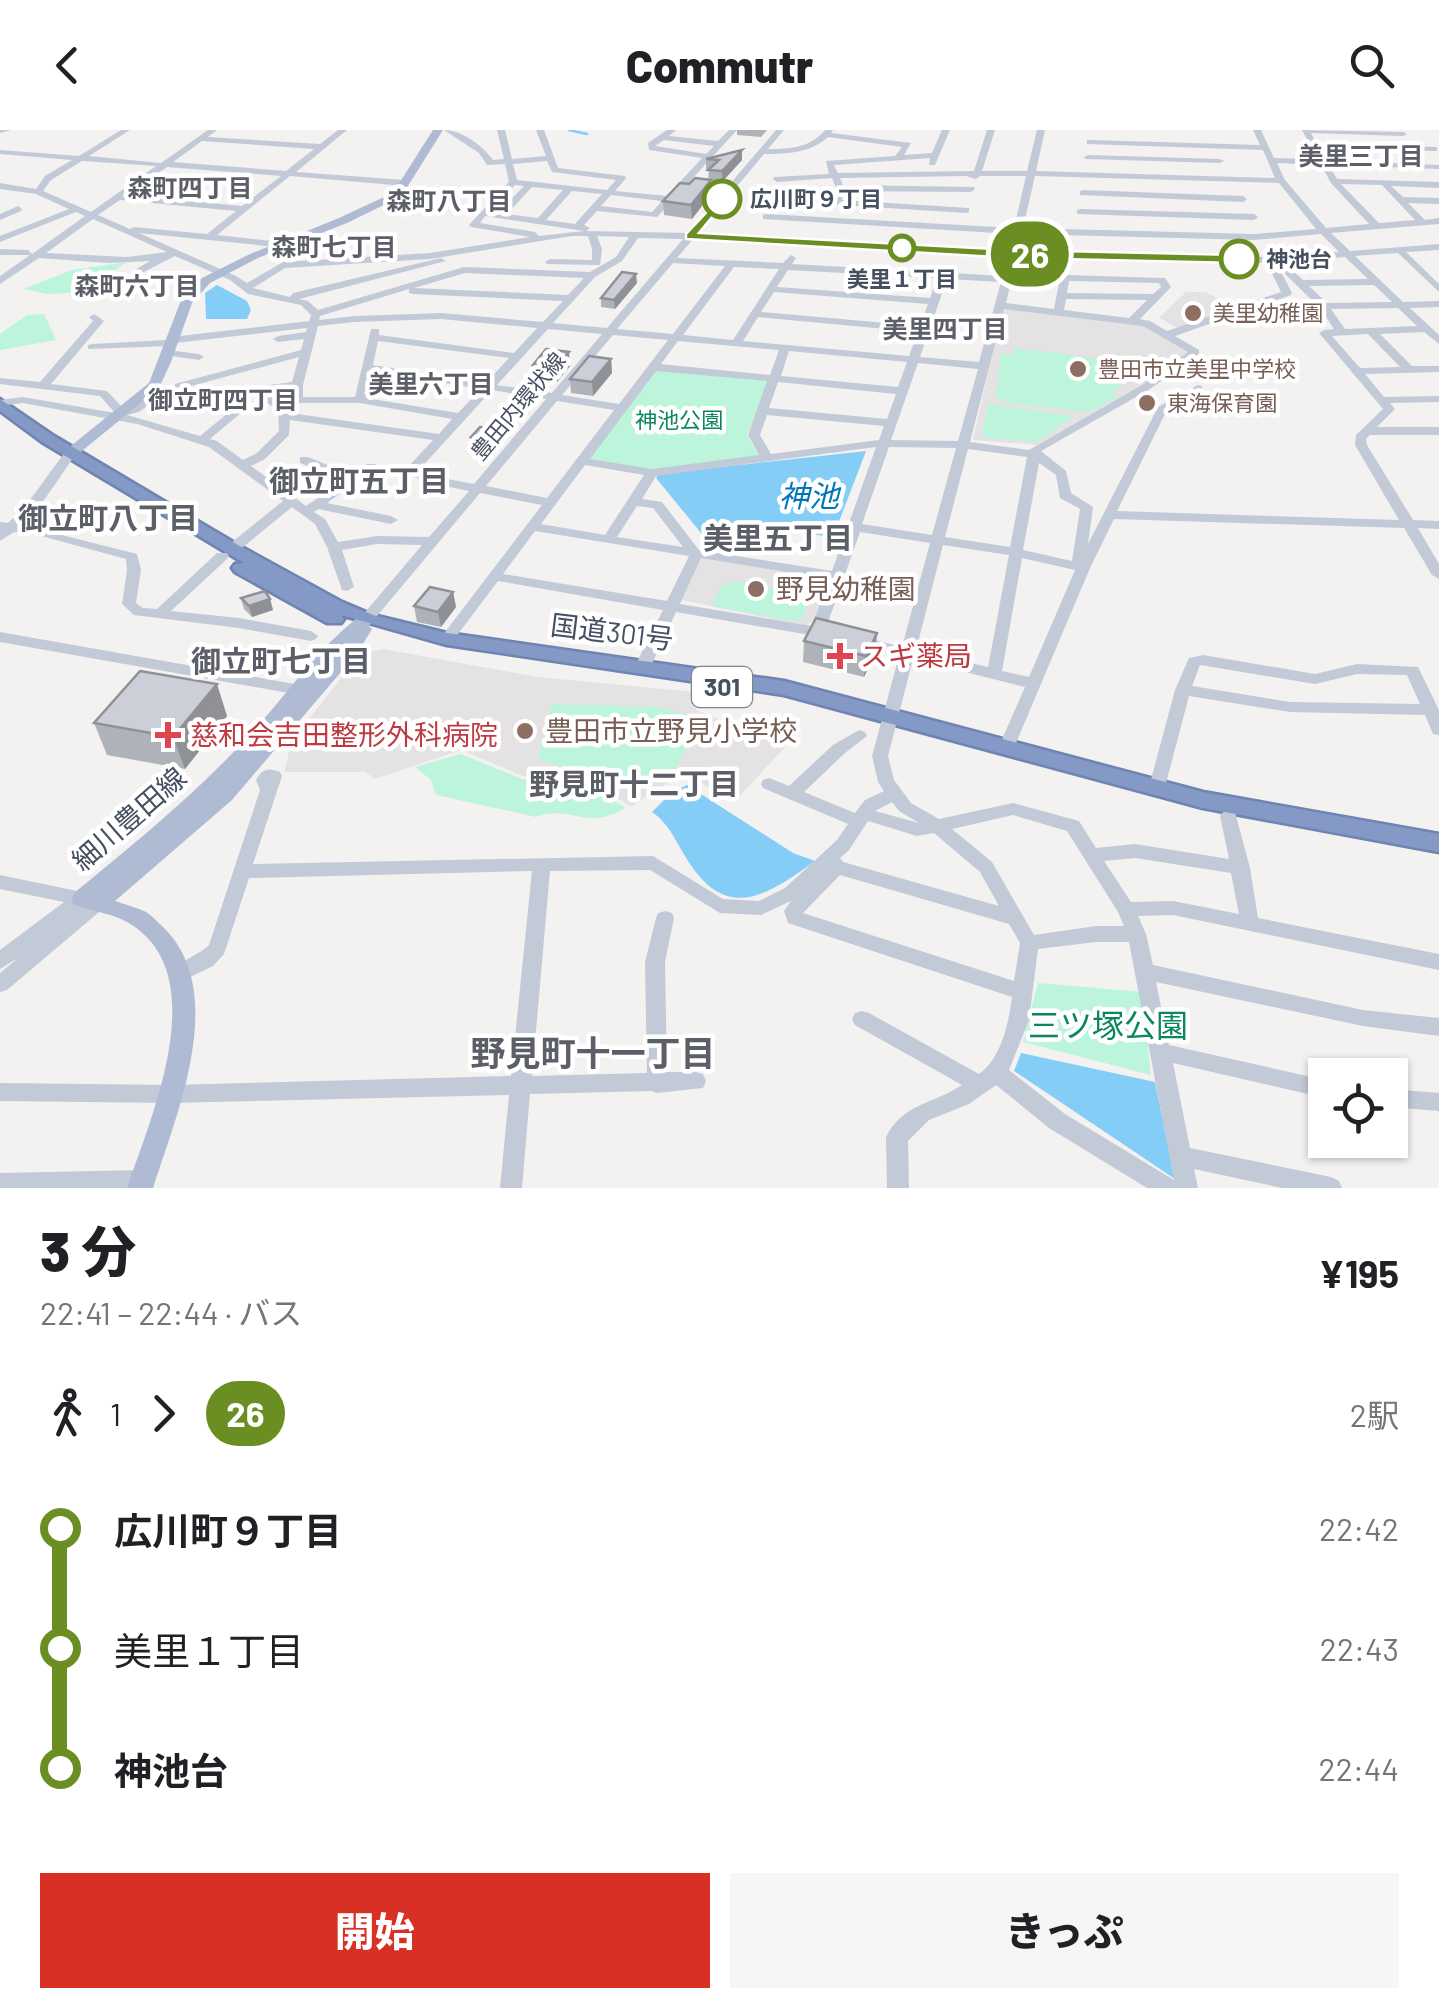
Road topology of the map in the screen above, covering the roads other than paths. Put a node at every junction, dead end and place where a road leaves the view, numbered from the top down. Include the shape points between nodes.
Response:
1 (126, 130) edge
2 (213, 130) edge
3 (343, 130) edge
4 (438, 130) edge
5 (448, 130) edge
6 (502, 130) edge
7 (540, 130) edge
8 (672, 130) edge
9 (719, 130) edge
10 (780, 130) edge
11 (946, 130) edge
12 (991, 130) edge
13 (1042, 130) edge
14 (1092, 130) edge
15 (1138, 130) edge
16 (1172, 130) edge
17 (1208, 130) edge
18 (1258, 130) edge
19 (1306, 130) edge
20 (733, 131) edge
21 (828, 132) edge
22 (1399, 132) edge
23 (203, 134) edge
24 (662, 137) junction
25 (1090, 142) junction
26 (1140, 143) junction
27 (721, 144) junction
28 (1176, 144) junction
29 (1214, 146) junction
30 (1316, 146) junction
31 (322, 147) junction
32 (1266, 148) junction
33 (1365, 148) junction
34 (1437, 150) edge
35 (762, 151) junction
36 (0, 152) edge
37 (899, 156) junction
38 (935, 156) junction
39 (708, 157) junction
40 (1088, 157) junction
41 (80, 158) junction
42 (550, 158) junction
43 (1271, 160) junction
44 (510, 162) junction
45 (1220, 162) junction
46 (1324, 162) junction
47 (161, 164) junction
48 (1376, 164) junction
49 (1439, 167) edge
50 (929, 171) junction
51 (978, 171) junction
52 (1031, 172) junction
53 (288, 174) junction
54 (834, 174) junction
55 (1084, 174) junction
56 (796, 178) junction
57 (777, 179) dead end
58 (1230, 180) junction
59 (1281, 181) junction
60 (1334, 181) junction
61 (513, 182) junction
62 (1383, 182) junction
63 (405, 183) junction
64 (530, 184) junction
65 (683, 184) junction
66 (1439, 185) edge
67 (0, 186) edge
68 (698, 186) edge
69 (570, 188) junction
70 (714, 188) edge
71 (840, 188) junction
72 (971, 189) junction
73 (730, 190) junction
74 (38, 192) junction
75 (611, 192) junction
76 (1083, 193) junction
77 (1184, 197) junction
78 (116, 198) junction
79 (668, 199) junction
80 (781, 199) junction
81 (1242, 199) junction
82 (1401, 200) junction
83 (837, 202) junction
84 (1437, 202) edge
85 (898, 206) junction
86 (245, 208) junction
87 (597, 208) junction
88 (18, 209) dead end
89 (76, 209) junction
90 (966, 210) junction
91 (94, 211) junction
92 (1080, 212) junction
93 (483, 213) junction
94 (502, 214) junction
95 (1166, 215) junction
96 (766, 216) junction
97 (1194, 216) junction
98 (0, 217) edge
99 (1254, 217) junction
100 (542, 219) junction
101 (1439, 221) edge
102 (1424, 222) junction
103 (890, 224) junction
104 (579, 225) junction
105 (1377, 227) junction
106 (959, 228) junction
107 (120, 229) junction
108 (1017, 231) junction
109 (1324, 232) junction
110 (592, 233) junction
111 (1077, 233) junction
112 (635, 235) junction
113 (1177, 235) junction
114 (690, 236) junction
115 (1268, 236) junction
116 (209, 237) junction
117 (537, 237) junction
118 (751, 238) junction
119 (0, 240) edge
120 (802, 242) junction
121 (288, 245) junction
122 (882, 246) junction
123 (1439, 246) edge
124 (0, 252) edge
125 (176, 252) junction
126 (1397, 253) junction
127 (33, 254) junction
128 (1013, 254) junction
129 (1350, 255) junction
130 (430, 256) junction
131 (165, 257) junction
132 (1190, 258) junction
133 (1439, 258) edge
134 (670, 260) junction
135 (1273, 260) junction
136 (555, 263) dead end
137 (732, 263) junction
138 (786, 265) junction
139 (0, 272) edge
140 (218, 272) junction
141 (522, 273) junction
142 (134, 274) dead end
143 (393, 274) junction
144 (942, 275) junction
145 (592, 276) junction
146 (1007, 279) junction
147 (0, 281) edge
148 (1380, 282) junction
149 (1300, 284) junction
150 (246, 288) junction
151 (1439, 288) edge
152 (770, 289) junction
153 (399, 290) junction
154 (511, 294) junction
155 (1062, 296) junction
156 (572, 298) junction
157 (1156, 298) junction
158 (292, 300) junction
159 (933, 302) junction
160 (1439, 304) edge
161 (1000, 305) junction
162 (1402, 305) junction
163 (1324, 306) junction
164 (1058, 312) junction
165 (754, 314) junction
166 (94, 317) dead end
167 (378, 318) junction
168 (1132, 320) junction
169 (313, 324) junction
170 (547, 325) junction
171 (923, 329) junction
172 (1426, 329) junction
173 (1340, 330) junction
174 (1370, 330) junction
175 (610, 331) junction
176 (1168, 334) junction
177 (676, 337) junction
178 (373, 338) junction
179 (278, 339) dead end
180 (1439, 341) edge
181 (736, 343) junction
182 (170, 345) junction
183 (92, 348) dead end
184 (786, 348) junction
185 (306, 352) junction
186 (516, 356) junction
187 (199, 357) dead end
188 (913, 359) junction
189 (983, 366) junction
190 (366, 367) junction
191 (653, 367) junction
192 (1439, 369) edge
193 (1408, 370) junction
194 (1356, 371) junction
195 (774, 379) junction
196 (0, 381) edge
197 (44, 384) junction
198 (297, 385) junction
199 (488, 387) junction
200 (1198, 388) dead end
201 (254, 390) junction
202 (901, 391) junction
203 (164, 392) junction
204 (556, 396) junction
205 (1439, 399) edge
206 (360, 400) junction
207 (1382, 400) junction
208 (0, 404) edge
209 (622, 408) junction
210 (238, 410) dead end
211 (762, 411) junction
212 (122, 414) junction
213 (286, 416) junction
214 (460, 416) junction
215 (0, 419) edge
216 (890, 423) junction
217 (1367, 431) junction
218 (1439, 431) edge
219 (441, 438) junction
220 (202, 440) junction
221 (884, 443) junction
222 (962, 445) junction
223 (1034, 454) junction
224 (68, 456) junction
225 (767, 458) junction
226 (304, 460) dead end
227 (583, 461) junction
228 (244, 465) junction
229 (371, 468) dead end
230 (652, 473) junction
231 (352, 479) junction
232 (478, 488) junction
233 (293, 500) junction
234 (633, 501) junction
235 (551, 503) junction
236 (312, 508) junction
237 (1110, 514) junction
238 (391, 520) dead end
239 (1407, 524) junction
240 (1439, 525) edge
241 (533, 527) junction
242 (856, 527) junction
243 (4, 530) edge
244 (608, 540) junction
245 (936, 540) junction
246 (432, 541) junction
247 (334, 547) junction
248 (1015, 552) junction
249 (227, 553) junction
250 (696, 555) junction
251 (1080, 567) junction
252 (1439, 574) edge
253 (835, 576) junction
254 (496, 577) junction
255 (347, 587) dead end
256 (672, 607) junction
257 (162, 612) junction
258 (361, 626) junction
259 (818, 631) junction
260 (312, 636) dead end
261 (0, 637) edge
262 (448, 640) junction
263 (906, 653) junction
264 (643, 666) junction
265 (994, 674) junction
266 (1315, 679) junction
267 (1035, 684) junction
268 (300, 690) junction
269 (1183, 690) junction
270 (1322, 708) junction
271 (1432, 710) junction
272 (887, 722) junction
273 (1439, 730) edge
274 (859, 736) dead end
275 (1007, 746) junction
276 (769, 784) dead end
277 (1157, 788) junction
278 (268, 790) dead end
279 (792, 793) junction
280 (894, 794) junction
281 (1229, 816) junction
282 (862, 818) junction
283 (937, 826) junction
284 (1439, 843) edge
285 (1092, 855) junction
286 (1439, 855) edge
287 (834, 862) junction
288 (542, 864) junction
289 (1241, 868) junction
290 (242, 872) junction
291 (0, 882) edge
292 (91, 901) junction
293 (1126, 909) junction
294 (665, 918) dead end
295 (1014, 918) junction
296 (1250, 922) junction
297 (1137, 934) junction
298 (1029, 943) junction
299 (0, 961) edge
300 (1439, 962) edge
301 (181, 972) junction
302 (1147, 972) junction
303 (0, 984) edge
304 (1023, 992) junction
305 (862, 1019) dead end
306 (1439, 1027) edge
307 (1162, 1052) junction
308 (988, 1079) junction
309 (696, 1081) dead end
310 (657, 1084) junction
311 (1308, 1085) edge
312 (520, 1087) junction
313 (0, 1092) edge
314 (170, 1094) junction
315 (1408, 1099) edge
316 (1439, 1102) edge
317 (1182, 1156) junction
318 (0, 1182) edge
319 (1279, 1182) edge
320 (141, 1184) edge
321 (511, 1188) edge
322 (898, 1188) edge
323 (1166, 1188) edge
324 (1187, 1188) edge
325 (1331, 1188) edge

1 - 41 street
2 - 23 street
3 - 31 street
4 - 63 main road
5 - 44 street via 490,163
6 - 44 street
7 - 42 street
8 - 24 street
9 - 20 street
10 - 35 street, 豊田内環状線
11 - 38 street
12 - 51 street
13 - 52 street
14 - 25 street
15 - 26 street
16 - 28 street
17 - 29 street
18 - 32 street
19 - 22 street
19 - 30 street
20 - 27 street
21 - 35 street via 806,147
21 - 37 street via 908,146
22 - 34 street
23 - 31 street
23 - 47 street
24 - 27 street
24 - 39 street via 652,148
25 - 26 street
25 - 40 street
26 - 28 street
27 - 39 street
28 - 29 street
29 - 32 street
29 - 45 street
30 - 33 street
30 - 46 street
31 - 53 street
32 - 43 street
33 - 34 street
33 - 48 street
35 - 73 street, 豊田内環状線
36 - 41 street
37 - 38 street
37 - 54 street via 831,162
38 - 50 street
39 - 65 street
40 - 45 street
40 - 55 street
41 - 47 street
41 - 74 street
42 - 44 street
42 - 75 street via 556,170 622,178
43 - 46 street
43 - 59 street
44 - 61 street
45 - 58 street
46 - 48 street
46 - 60 street
47 - 53 street
47 - 78 street
47 - 91 street
48 - 49 street
50 - 51 street
50 - 54 street
51 - 52 street
51 - 72 street
52 - 55 street
52 - 108 street
53 - 63 street
53 - 86 street
54 - 56 street
54 - 71 street
55 - 58 street
55 - 76 street
56 - 57 street
56 - 80 street
58 - 59 street
58 - 81 street
59 - 109 street
60 - 62 street
60 - 105 street
61 - 64 street
61 - 93 street
62 - 66 street
62 - 82 street
63 - 121 main road via 378,206
64 - 69 street
64 - 94 street
65 - 68 street
65 - 79 street
67 - 74 street
69 - 75 street
69 - 100 street
70 - 73 street
71 - 72 street
71 - 83 street
72 - 90 street
73 - 114 street, 豊田内環状線
74 - 89 street
75 - 79 street
75 - 87 street
76 - 77 street
76 - 92 street
77 - 81 street
77 - 97 street
78 - 86 street
78 - 91 street
79 - 87 street via 654,215
80 - 83 street
80 - 96 street
81 - 99 street
82 - 84 street
82 - 102 street
83 - 85 street
85 - 90 street
85 - 103 street
86 - 116 street
87 - 104 street
88 - 98 street
89 - 91 street
89 - 119 street
90 - 106 street
91 - 107 street
91 - 127 street
91 - 127 street
92 - 95 street
92 - 111 street
93 - 94 street
93 - 117 street via 474,225
94 - 100 street
95 - 97 street
95 - 113 street
96 - 103 street
96 - 118 street
97 - 99 street
99 - 115 street
100 - 104 street
101 - 102 street
102 - 105 street
103 - 106 street
103 - 122 street
104 - 110 street
105 - 109 street
106 - 108 street
107 - 116 street
107 - 125 street
108 - 111 street
108 - 128 street
109 - 115 street
109 - 129 street
110 - 112 street
110 - 117 street
110 - 136 street via 595,264
111 - 113 street
112 - 114 street
112 - 145 street via 619,259
113 - 115 street
113 - 132 street
114 - 118 street
114 - 134 street, 豊田内環状線
116 - 121 street
117 - 130 street
118 - 120 street
120 - 122 street
120 - 138 street
121 - 140 main road
122 - 128 street
123 - 126 street
124 - 127 street
125 - 131 street
125 - 140 street
126 - 129 street
126 - 133 street
126 - 151 street
127 - 131 street
127 - 139 street
127 - 147 street
128 - 132 street
128 - 146 street
129 - 135 street
129 - 148 street
130 - 143 street via 444,262
130 - 150 street via 283,265
131 - 142 street
132 - 135 street
134 - 137 street
134 - 175 street, 豊田内環状線
135 - 149 street
135 - 176 street via 1287,293
137 - 138 street
137 - 177 street
138 - 144 street
138 - 152 street
140 - 150 street
140 - 182 main road via 193,292
141 - 145 street
141 - 153 street via 464,270
141 - 154 street
143 - 153 street
143 - 158 street
144 - 146 street
144 - 159 street
145 - 156 street
146 - 161 street
148 - 149 street
148 - 162 street
149 - 163 street
150 - 158 street
152 - 159 street
152 - 165 street
153 - 154 street
153 - 169 street
154 - 156 street
155 - 157 street
155 - 157 street via 1065,278 1162,280 1166,288
155 - 164 street
156 - 170 street
157 - 168 street
158 - 169 street via 304,303
159 - 171 street
160 - 162 street
161 - 164 street
161 - 189 street
162 - 163 street
162 - 172 street
163 - 173 street
164 - 168 street
165 - 171 street
165 - 181 street
166 - 197 street via 99,320
167 - 169 street
167 - 170 street
167 - 178 street
168 - 176 street
169 - 179 street
169 - 182 street
169 - 185 street
170 - 175 street
170 - 186 street
171 - 188 street
172 - 174 street
172 - 180 street
173 - 174 street
173 - 194 street via 1324,333
174 - 193 street
175 - 177 street
175 - 204 street, 豊田内環状線
176 - 223 street via 1195,352
177 - 181 street
177 - 191 street
178 - 186 street
178 - 190 street
181 - 184 street
182 - 183 street
182 - 187 street
182 - 212 main road via 154,385
184 - 188 street
184 - 195 street
185 - 198 street
185 - 203 street
186 - 199 street
188 - 189 street
188 - 202 street
189 - 222 street
190 - 199 street
190 - 206 street
191 - 195 street
191 - 209 street
192 - 193 street
193 - 194 street
194 - 207 street
195 - 202 street
195 - 211 street
196 - 197 street
197 - 212 street via 103,393
198 - 201 street
198 - 206 street via 297,400
199 - 204 street
199 - 214 street
200 - 237 street via 1164,407
201 - 203 street
201 - 213 street via 280,403
202 - 216 street
203 - 212 street
204 - 209 street
204 - 232 street, 豊田内環状線
205 - 207 street
206 - 214 street
207 - 217 street via 1388,413
208 - 212 street via 23,400
208 - 224 highway, 国道301号 / 301
209 - 227 street
210 - 220 street
211 - 216 street
211 - 225 street via 754,435
212 - 220 street
212 - 224 main road
213 - 219 street
213 - 228 street via 282,438
214 - 219 street
215 - 224 highway, 国道301号 / 301
216 - 221 street
217 - 218 street
217 - 239 street via 1360,438 1364,454
219 - 232 street via 410,472
220 - 228 street
221 - 222 street
221 - 225 street
221 - 242 street
222 - 223 street
222 - 245 street
223 - 248 street
223 - 251 street via 1062,474 1065,495 1087,507
224 - 243 street via 40,500
224 - 249 highway, 国道301号 / 301
225 - 230 street
226 - 231 street
227 - 230 street
227 - 235 street
228 - 233 street
229 - 231 street
230 - 234 street
231 - 236 street
232 - 235 street
232 - 246 street, 豊田内環状線
233 - 236 street
233 - 249 street
234 - 244 street
234 - 250 street via 658,506
235 - 241 street
236 - 238 street
236 - 247 street
237 - 239 street
237 - 251 street
239 - 240 street
239 - 252 street
241 - 244 street
241 - 254 street
242 - 245 street
242 - 253 street
243 - 257 street via 132,557 129,604 139,612
244 - 250 street
245 - 248 street
245 - 263 street
246 - 247 street
246 - 258 street, 豊田内環状線
247 - 255 street
248 - 251 street
248 - 265 street
249 - 257 street
249 - 258 highway, 国道301号 / 301 via 278,592
250 - 253 street
250 - 256 street
251 - 267 street
253 - 259 street
254 - 256 street
254 - 262 street
256 - 259 street
256 - 264 street
257 - 260 street
258 - 262 highway, 国道301号 / 301
258 - 268 main road, 細川豊田線
258 - 272 highway, 国道301号 / 301 via 487,658 713,685
258 - 292 main road, 細川豊田線 via 352,648 225,795
259 - 263 street
261 - 268 street
262 - 264 highway, 国道301号 / 301
263 - 265 street
263 - 272 street
264 - 272 highway, 国道301号 / 301 via 784,688
265 - 267 street
266 - 269 street via 1203,660 1194,661
266 - 270 street
266 - 271 street via 1358,669 1413,670
267 - 275 street
268 - 292 main road, 細川豊田線 via 200,800
269 - 270 street
269 - 277 street
270 - 271 street
271 - 273 street
272 - 275 highway, 国道301号 / 301
272 - 280 street via 881,766
272 - 281 highway, 国道301号 / 301
274 - 279 street
275 - 277 highway, 国道301号 / 301
276 - 279 street
277 - 284 highway, 国道301号 / 301
278 - 290 street
279 - 282 street
280 - 282 street via 871,804
280 - 283 street
281 - 286 highway, 国道301号 / 301
281 - 289 street
282 - 283 street via 917,830
282 - 287 street
283 - 285 street via 1023,810 1072,825
283 - 295 street via 986,867
285 - 289 street via 1136,851
285 - 293 street
287 - 288 street via 783,899 750,910 702,898 653,863
287 - 295 street
287 - 304 street via 794,912 800,922
288 - 290 street
288 - 312 street
289 - 296 street
290 - 301 street via 217,949
291 - 292 street
292 - 299 street
292 - 301 main road, 細川豊田線 via 139,920 163,939
292 - 303 street
293 - 296 street via 1158,906
293 - 297 street
294 - 310 street via 655,962
295 - 298 street
296 - 300 street
297 - 298 street
297 - 302 street
298 - 304 street
301 - 314 main road, 細川豊田線 via 188,1014
302 - 306 street via 1363,1018
302 - 307 street
304 - 308 street via 1019,1020
305 - 308 street
307 - 311 street
307 - 317 street
308 - 322 street via 922,1113 897,1137
308 - 323 street
309 - 310 street
310 - 312 street
312 - 314 street
312 - 321 street
313 - 314 street
314 - 320 main road, 細川豊田線
315 - 316 street
317 - 319 street
317 - 324 street
318 - 320 street
319 - 325 street

